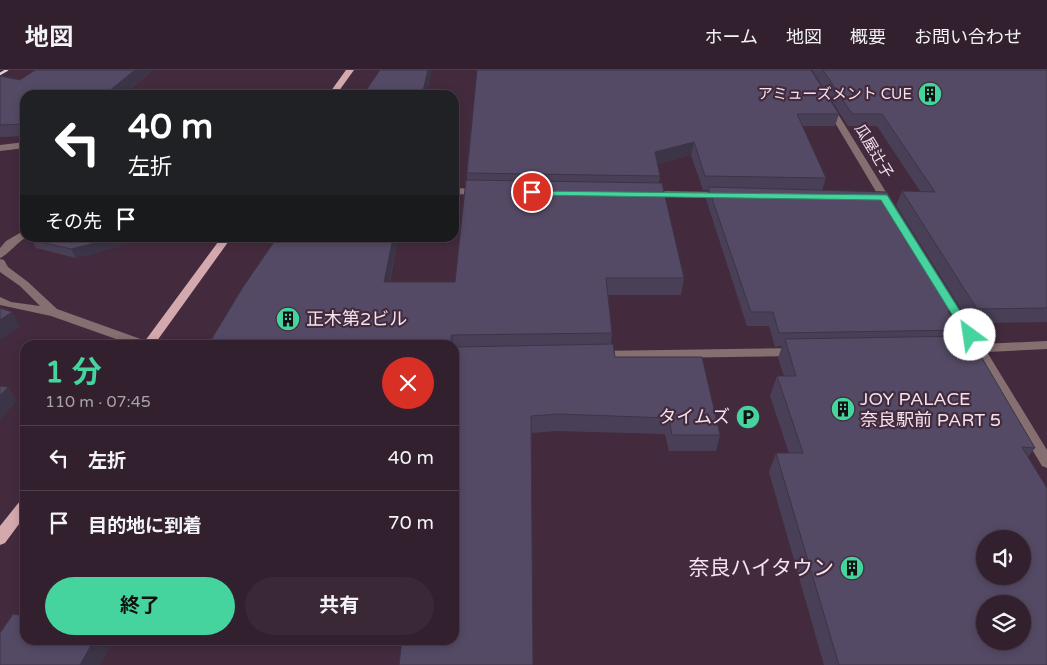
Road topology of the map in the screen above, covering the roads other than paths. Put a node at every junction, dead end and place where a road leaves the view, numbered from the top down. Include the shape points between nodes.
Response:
1 (350, 70) edge
2 (336, 90) edge
3 (823, 95) edge
4 (20, 146) edge
5 (0, 148) edge
6 (459, 192) edge
7 (493, 192) edge
8 (640, 194) edge
9 (737, 195) edge
10 (895, 213) edge
11 (20, 236) edge
12 (223, 242) edge
13 (5, 244) edge
14 (0, 255) edge
15 (0, 262) edge
16 (945, 294) edge
17 (0, 301) edge
18 (53, 312) junction
19 (133, 340) edge
20 (151, 340) edge
21 (1047, 345) edge
22 (978, 349) junction
23 (949, 350) edge
24 (810, 352) edge
25 (582, 356) edge
26 (1047, 462) edge
27 (20, 512) edge
28 (0, 538) edge

1 - 2 main road
3 - 10 street, 瓜屋辻子 via 879,197
4 - 5 street
6 - 7 street
8 - 9 street
11 - 13 street
12 - 20 main road
13 - 14 street
15 - 18 street via 3,269
16 - 22 street
17 - 18 street
18 - 19 street
21 - 22 street
22 - 23 street
22 - 26 street
24 - 25 street
27 - 28 main road

